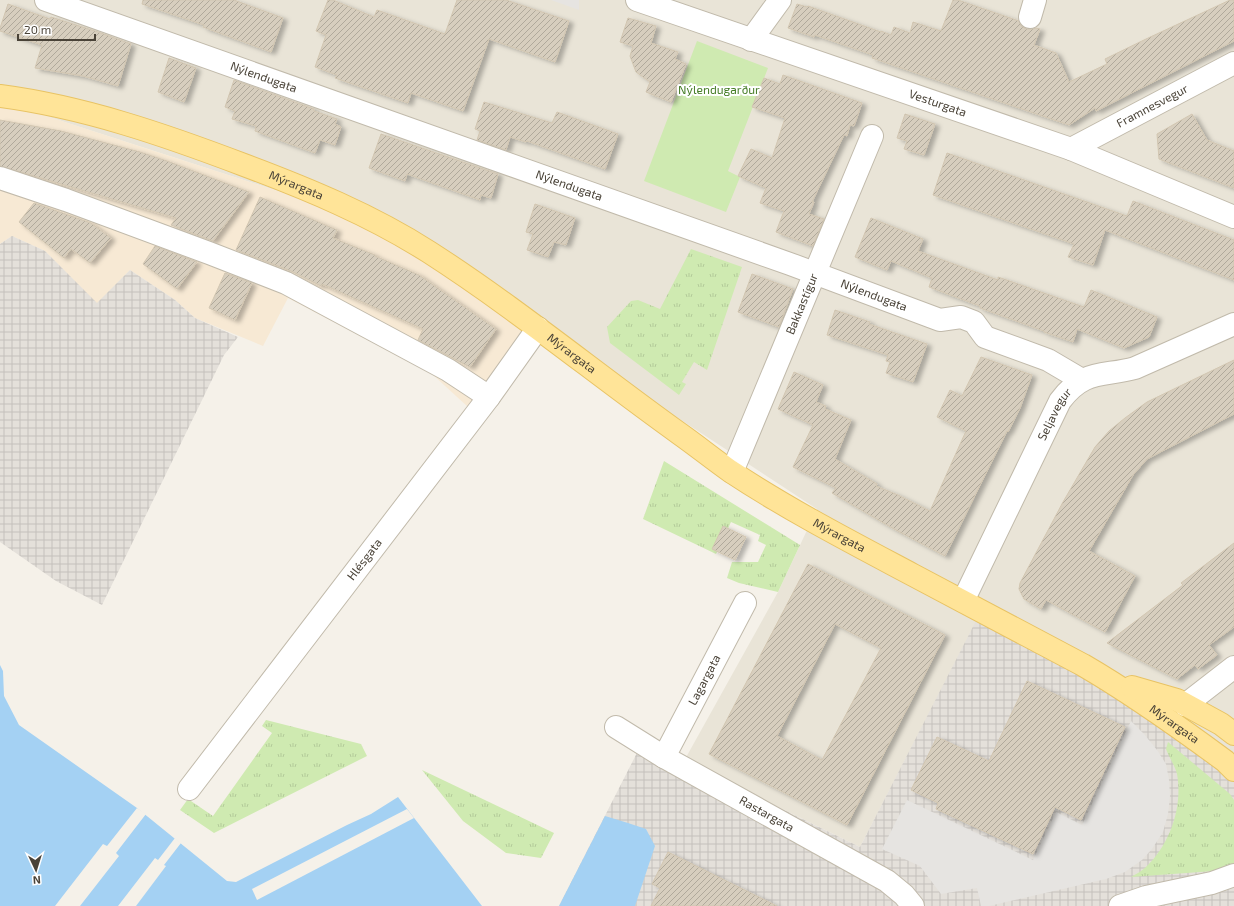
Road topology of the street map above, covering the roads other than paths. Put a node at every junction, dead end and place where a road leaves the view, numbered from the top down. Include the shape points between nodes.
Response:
1 (46, 0) edge
2 (637, 0) edge
3 (780, 0) edge
4 (751, 40) junction
5 (1234, 63) edge
6 (0, 96) edge
7 (872, 136) dead end
8 (1071, 150) junction
9 (8, 181) edge
10 (1234, 217) edge
11 (815, 273) junction
12 (1234, 324) edge
13 (538, 328) junction
14 (1082, 380) junction
15 (489, 397) junction
16 (732, 472) junction
17 (963, 601) junction
18 (745, 603) dead end
19 (1234, 667) edge
20 (1112, 682) junction
21 (1185, 705) junction
22 (616, 727) dead end
23 (1234, 734) edge
24 (664, 757) junction
25 (1234, 770) edge
26 (189, 789) dead end
27 (1234, 875) edge
28 (913, 906) edge
29 (1120, 906) edge
30 (1133, 906) edge

1 - 11 street, Nýlendugata
2 - 4 street, Vesturgata
3 - 4 street
4 - 8 street, Vesturgata
5 - 8 street, Framnesvegur
6 - 13 main road, Mýrargata via 99,116 147,130 227,158 334,201 384,225 426,250
7 - 11 street, Bakkastígur
8 - 10 street, Vesturgata
9 - 15 street via 66,200 286,283 443,367
11 - 14 street, Nýlendugata via 940,320 961,317 974,322 985,337 1048,360
11 - 16 street, Bakkastígur
12 - 14 street, Seljavegur via 1136,368 1096,374
13 - 15 street, Hlésgata
13 - 16 main road, Mýrargata
14 - 17 street, Seljavegur via 1066,392 1060,401
15 - 26 street, Hlésgata
16 - 17 main road, Mýrargata via 853,543
17 - 20 main road, Mýrargata
18 - 24 street, Lagargata
19 - 21 street
20 - 21 main road, Mýrargata via 1177,700
20 - 25 main road, Mýrargata via 1164,717
21 - 23 main road, Mýrargata
22 - 24 street, Rastargata
24 - 28 street, Rastargata via 887,881
27 - 29 street
29 - 30 street

